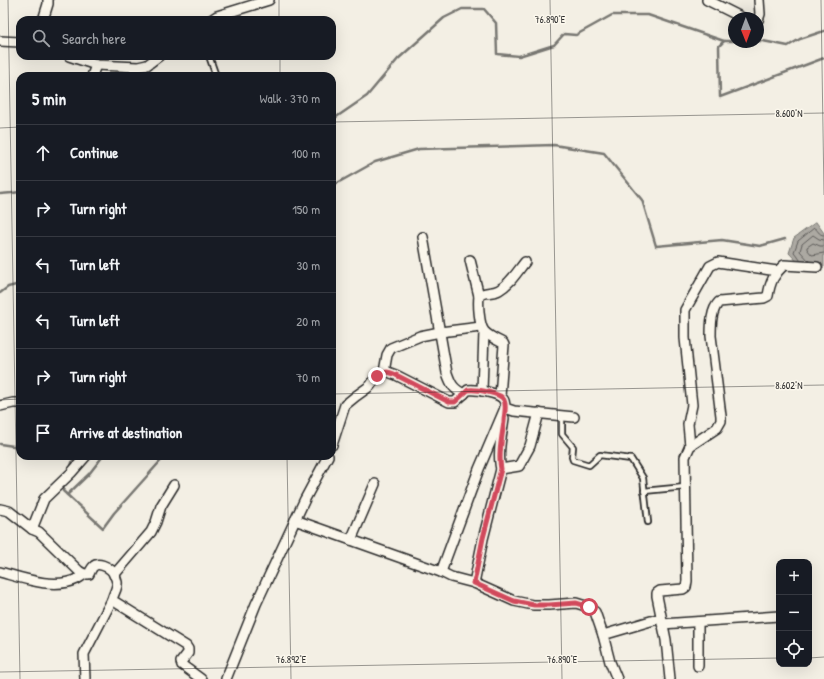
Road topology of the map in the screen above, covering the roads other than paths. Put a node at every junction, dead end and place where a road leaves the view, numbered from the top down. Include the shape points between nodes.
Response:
1 (48, 0) edge
2 (269, 0) edge
3 (707, 0) edge
4 (759, 0) edge
5 (731, 12) edge
6 (760, 12) edge
7 (44, 16) edge
8 (216, 16) edge
9 (0, 41) edge
10 (16, 42) edge
11 (80, 60) edge
12 (154, 60) edge
13 (211, 60) edge
14 (96, 65) junction
15 (93, 72) edge
16 (215, 72) edge
17 (423, 237) dead end
18 (470, 260) dead end
19 (525, 262) dead end
20 (817, 267) dead end
21 (777, 271) junction
22 (478, 296) junction
23 (483, 329) junction
24 (440, 332) junction
25 (384, 372) junction
26 (482, 391) junction
27 (464, 394) junction
28 (500, 396) junction
29 (16, 403) edge
30 (0, 406) edge
31 (505, 408) junction
32 (539, 413) junction
33 (336, 416) edge
34 (562, 416) junction
35 (574, 417) dead end
36 (690, 446) junction
37 (82, 460) edge
38 (326, 460) edge
39 (501, 469) junction
40 (375, 484) dead end
41 (174, 485) dead end
42 (685, 487) junction
43 (644, 491) junction
44 (0, 509) edge
45 (295, 520) junction
46 (648, 522) dead end
47 (32, 529) junction
48 (351, 540) junction
49 (0, 572) edge
50 (440, 572) junction
51 (84, 574) junction
52 (114, 575) junction
53 (474, 583) junction
54 (112, 600) junction
55 (776, 616) edge
56 (662, 621) junction
57 (698, 622) junction
58 (603, 634) junction
59 (698, 666) dead end
60 (85, 679) edge
61 (201, 679) edge
62 (226, 679) edge
63 (617, 679) edge
64 (670, 679) edge

1 - 7 street
2 - 8 street
3 - 5 street
4 - 6 street
9 - 10 street
11 - 14 street
12 - 14 street via 138,67
13 - 16 lane
14 - 15 street
17 - 24 street
18 - 22 street
19 - 22 street via 507,285 498,291
20 - 21 street via 784,264
21 - 36 street via 768,296 719,302 715,306 711,336 721,422 717,428
21 - 36 street via 718,262 710,266 685,310 685,338 692,405 688,424
22 - 23 street
23 - 24 street
23 - 26 street
23 - 28 street via 504,345
24 - 25 street via 420,336 391,348
24 - 27 street via 451,384
25 - 27 street via 396,375 449,402 455,402
25 - 33 street via 345,405
26 - 27 street via 468,390
26 - 28 street
28 - 31 street via 504,399
29 - 30 street
31 - 32 street
31 - 39 street via 500,449
31 - 50 street
32 - 34 street
32 - 39 street via 530,446 519,466
34 - 35 street
34 - 43 lane via 562,434 573,448 573,460 588,465 600,455 631,459 642,478
36 - 42 street via 684,457
37 - 47 street via 44,499
38 - 45 street
39 - 53 street
40 - 48 street
41 - 52 street via 161,506 151,532
42 - 43 lane
42 - 56 street via 686,587 657,593
43 - 46 lane
44 - 47 street via 9,512
45 - 48 street
45 - 62 street via 256,604
47 - 51 street via 39,532
48 - 50 street
49 - 51 street via 43,583 63,583 76,580
50 - 53 street
51 - 52 street via 89,574 98,564 110,569
52 - 54 street via 117,587
53 - 58 street via 514,601 534,605 576,603 589,607 595,612
54 - 60 street via 84,654
54 - 61 street via 186,646 188,653 181,662 182,665
55 - 57 street
56 - 57 street
56 - 58 street
56 - 64 street
57 - 59 street
58 - 63 street

